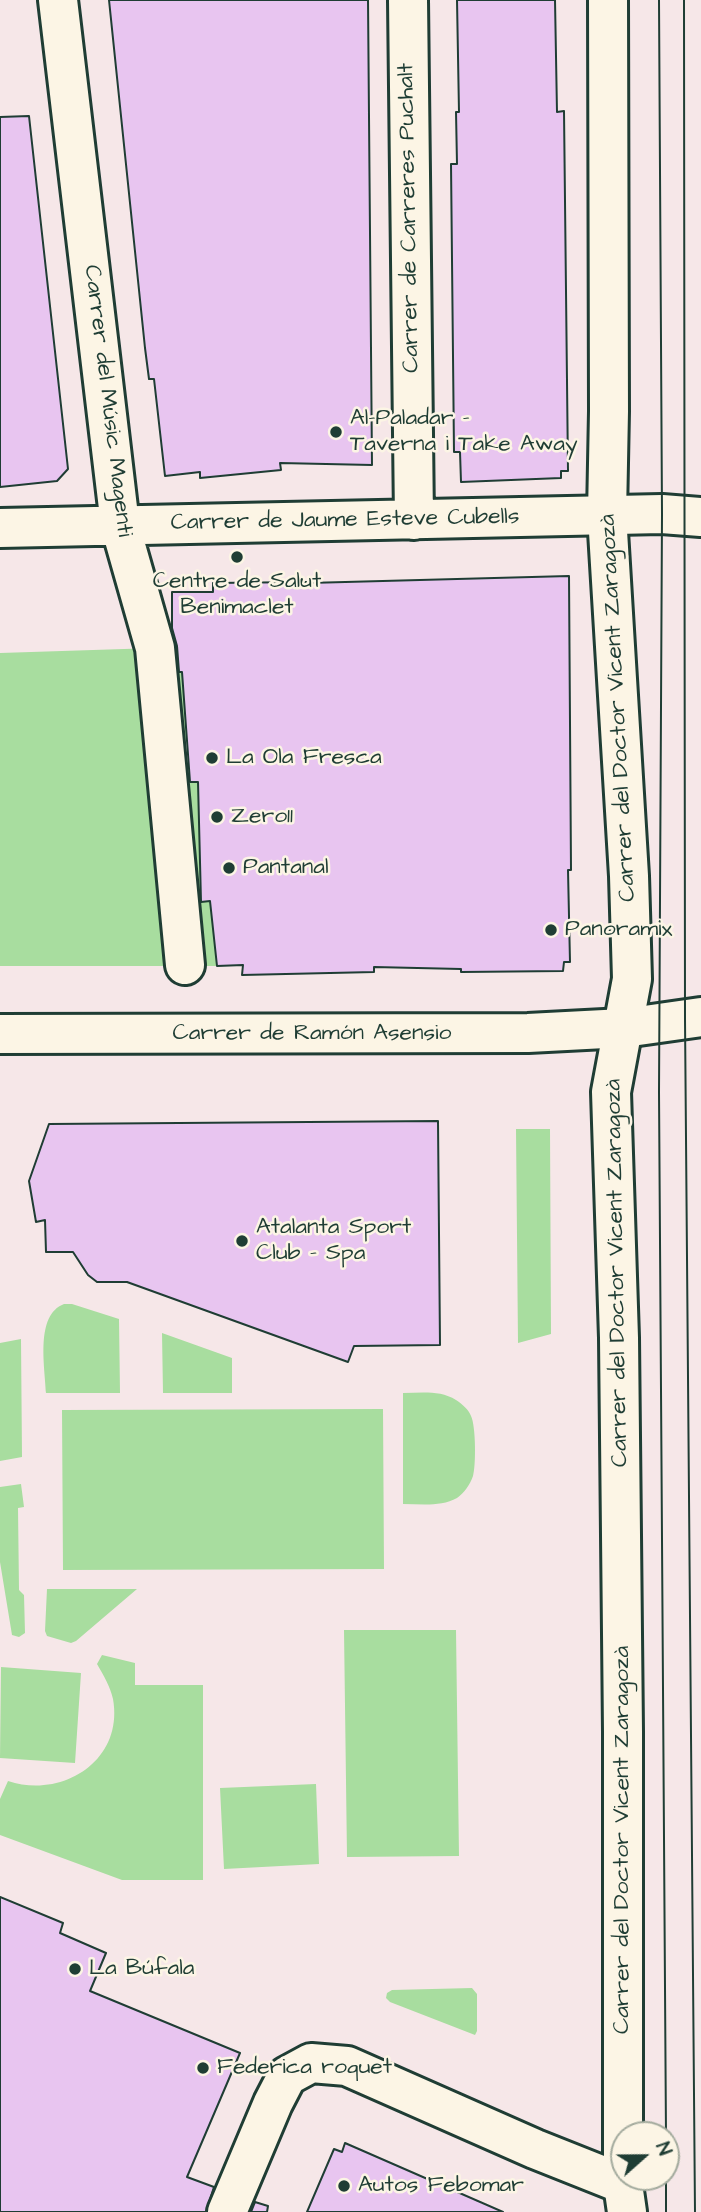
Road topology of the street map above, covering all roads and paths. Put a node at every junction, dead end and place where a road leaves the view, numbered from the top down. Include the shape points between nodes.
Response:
1 (58, 0) edge
2 (408, 0) edge
3 (608, 0) edge
4 (607, 515) junction
5 (701, 517) edge
6 (414, 520) junction
7 (120, 525) junction
8 (0, 528) edge
9 (185, 965) dead end
10 (701, 1017) edge
11 (624, 1028) junction
12 (0, 1034) edge
13 (625, 2198) edge
14 (227, 2212) edge

1 - 7 street, Carrer del Músic Magenti
2 - 6 street, Carrer de Carreres Puchalt
3 - 4 street, Carrer del Doctor Vicent Zaragozà
4 - 5 street, Carrer de Jaume Esteve Cubells
4 - 6 street, Carrer de Jaume Esteve Cubells
4 - 11 street, Carrer del Doctor Vicent Zaragozà via 629,876 632,979
6 - 7 street, Carrer de Jaume Esteve Cubells
7 - 8 street, Carrer de Jaume Esteve Cubells
7 - 9 street, Carrer del Músic Magenti via 155,648
10 - 11 street, Carrer de Ramón Asensio
11 - 12 street, Carrer de Ramón Asensio via 528,1033
11 - 13 street, Carrer del Doctor Vicent Zaragozà via 611,1091 620,1433
13 - 14 street via 535,2148 346,2066 311,2063 287,2076

